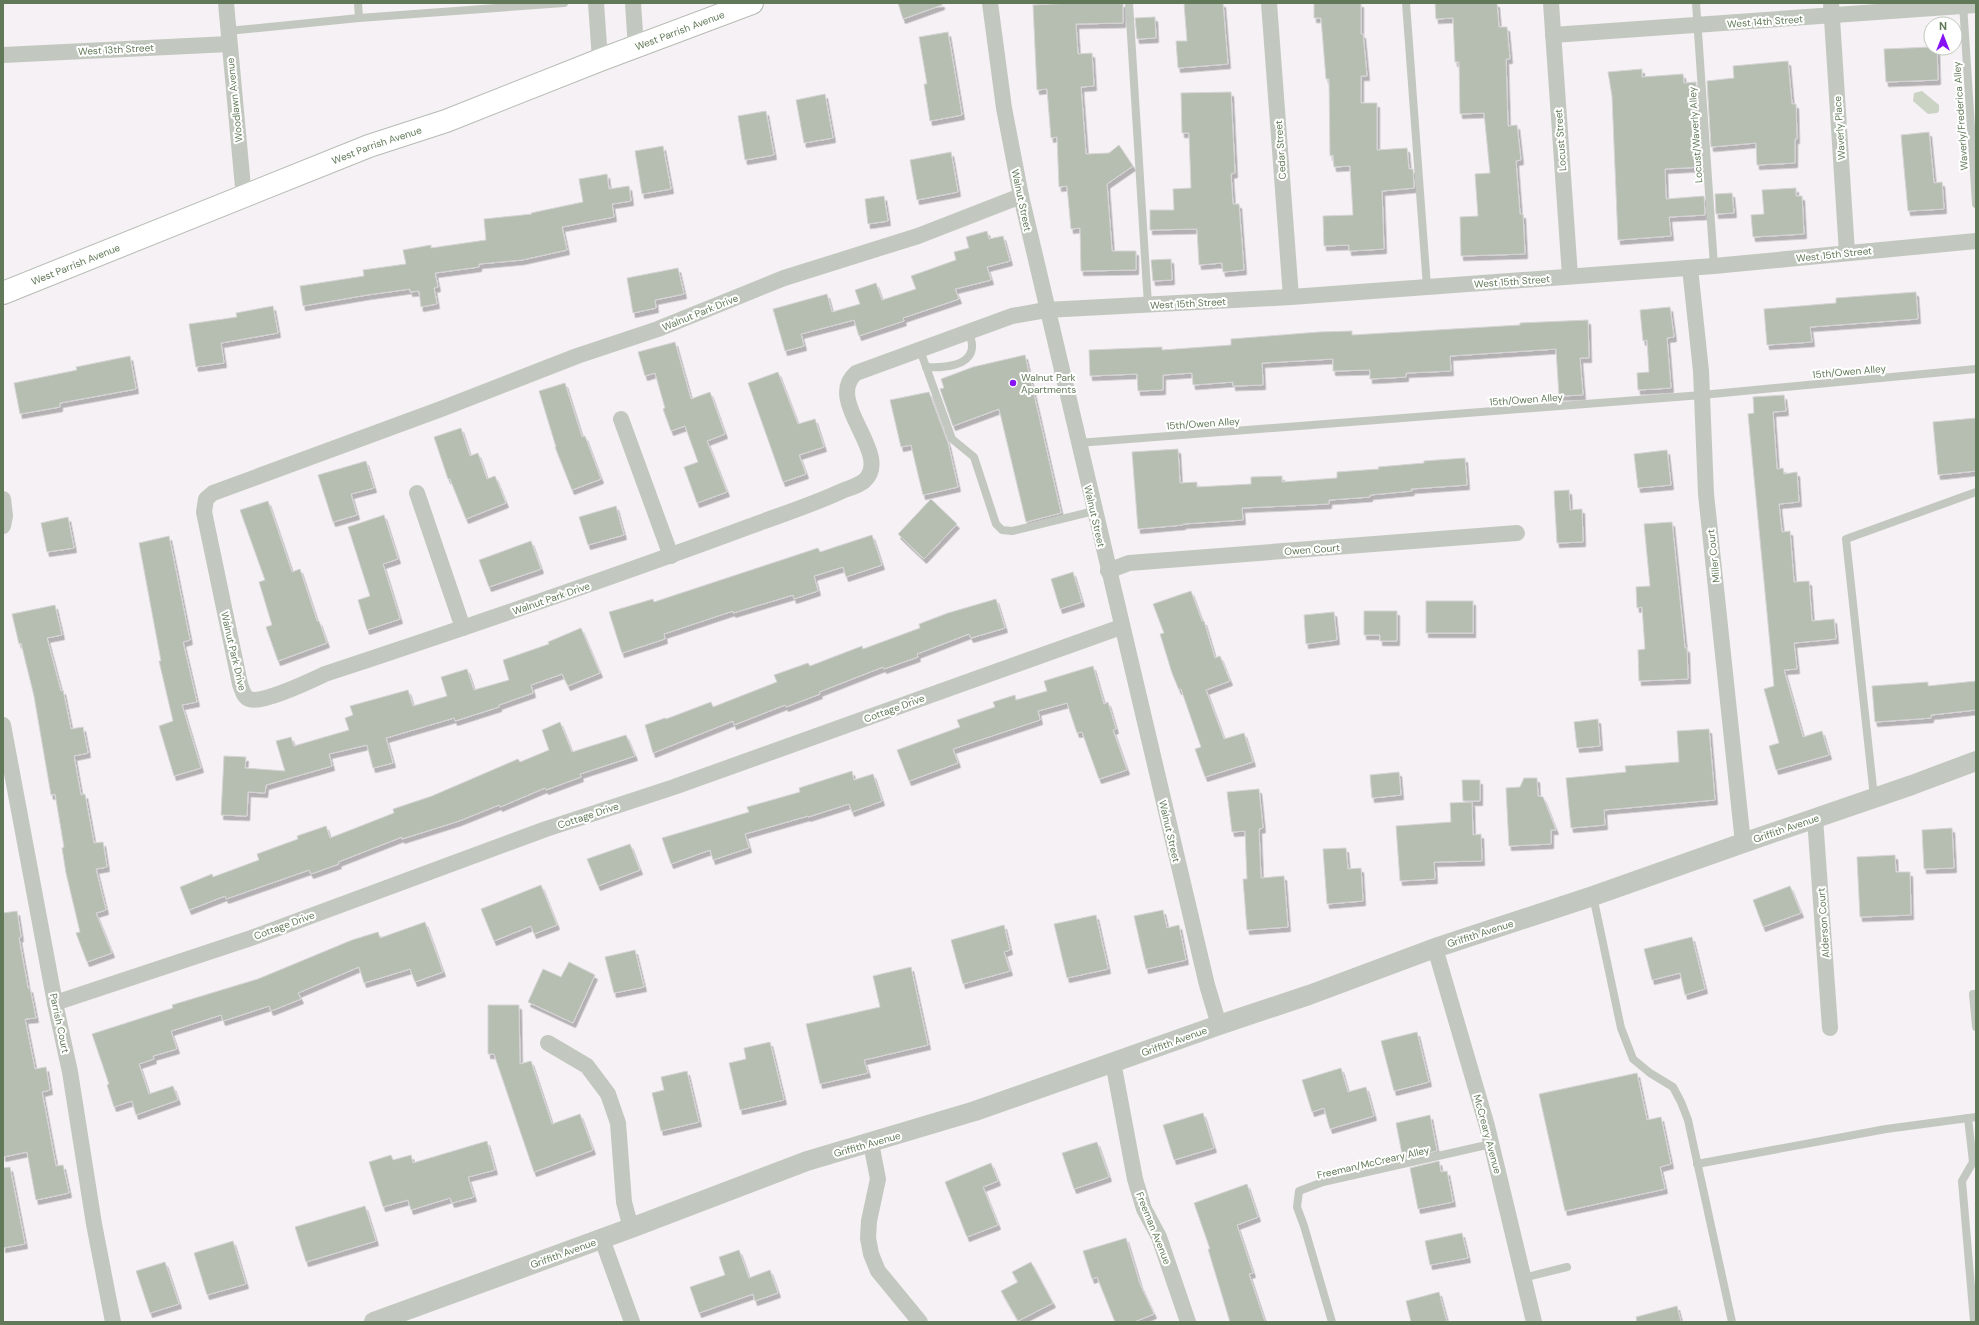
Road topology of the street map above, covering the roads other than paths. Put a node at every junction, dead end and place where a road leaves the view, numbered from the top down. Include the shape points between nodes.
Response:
1 (226, 3) edge
2 (358, 3) edge
3 (564, 3) edge
4 (596, 3) edge
5 (633, 3) edge
6 (752, 3) edge
7 (990, 3) edge
8 (1128, 3) edge
9 (1269, 3) edge
10 (1406, 3) edge
11 (1551, 3) edge
12 (1696, 3) edge
13 (1968, 5) edge
14 (729, 7) edge
15 (1832, 10) edge
16 (359, 18) junction
17 (1697, 26) junction
18 (1553, 36) junction
19 (228, 37) junction
20 (636, 48) junction
21 (3, 55) edge
22 (600, 60) junction
23 (1021, 196) junction
24 (244, 198) junction
25 (1976, 204) edge
26 (1976, 241) edge
27 (1847, 253) junction
28 (1714, 266) junction
29 (1690, 268) junction
30 (1570, 276) junction
31 (1427, 287) junction
32 (3, 293) edge
33 (1291, 297) junction
34 (1148, 305) junction
35 (1046, 310) junction
36 (969, 332) junction
37 (920, 350) junction
38 (926, 366) junction
39 (1976, 369) edge
40 (1702, 396) junction
41 (621, 420) dead end
42 (1078, 443) junction
43 (1976, 492) edge
44 (417, 493) dead end
45 (3, 499) edge
46 (1094, 511) junction
47 (3, 526) edge
48 (1518, 533) dead end
49 (671, 556) junction
50 (1108, 571) junction
51 (1121, 627) junction
52 (463, 628) junction
53 (3, 725) edge
54 (1976, 761) edge
55 (1874, 798) junction
56 (1815, 818) junction
57 (1743, 843) junction
58 (1592, 896) junction
59 (1435, 948) junction
60 (1976, 994) edge
61 (55, 1003) junction
62 (1219, 1025) junction
63 (1976, 1027) edge
64 (1830, 1028) dead end
65 (548, 1043) dead end
66 (1113, 1062) junction
67 (1972, 1117) edge
68 (871, 1143) junction
69 (1491, 1144) junction
70 (1697, 1164) junction
71 (632, 1228) junction
72 (602, 1239) junction
73 (1567, 1267) dead end
74 (1523, 1278) junction
75 (113, 1322) edge
76 (374, 1322) edge
77 (632, 1322) edge
78 (920, 1322) edge
79 (1188, 1322) edge
80 (1332, 1322) edge
81 (1534, 1322) edge
82 (1732, 1322) edge
83 (1974, 1322) edge

1 - 19 street, Woodlawn Avenue
2 - 16 lane
3 - 16 lane
4 - 22 street
5 - 20 street
6 - 14 main road, West Parrish Avenue
7 - 23 street, Walnut Street via 1004,108
8 - 34 lane
9 - 33 street, Cedar Street
10 - 31 lane
11 - 18 street, Locust Street
12 - 17 lane, Locust/Waverly Alley
13 - 15 street, West 14th Street
13 - 25 lane, Waverly/Frederica Alley
14 - 20 main road, West Parrish Avenue
15 - 17 street, West 14th Street
15 - 27 street, Waverly Place
16 - 19 lane
17 - 18 street, West 14th Street
17 - 28 lane, Locust/Waverly Alley
18 - 30 street, Locust Street
19 - 21 street, West 13th Street
19 - 24 street, Woodlawn Avenue
20 - 22 main road, West Parrish Avenue
22 - 24 main road, West Parrish Avenue via 446,121 369,146
23 - 35 street, Walnut Street
23 - 52 street, Walnut Park Drive via 918,236 784,278 658,329 577,356 213,493 206,499 204,512 208,537 240,684 243,694 249,699 264,699 325,674
24 - 32 main road, West Parrish Avenue
26 - 27 street, West 15th Street
27 - 28 street, West 15th Street
28 - 29 street, West 15th Street
29 - 30 street, West 15th Street
29 - 40 street, Miller Court
30 - 31 street, West 15th Street
31 - 33 street, West 15th Street
33 - 34 street, West 15th Street
34 - 35 street, West 15th Street
35 - 36 street, Walnut Park Drive via 1012,316
35 - 42 street, Walnut Street
36 - 37 street, Walnut Park Drive
36 - 38 lane via 972,346 968,356 956,364 942,368
37 - 38 lane
37 - 49 street, Walnut Park Drive via 856,373 850,378 847,387 852,414 871,460 870,475 862,482 834,495
38 - 46 lane via 952,439 974,457 996,524 1002,530 1012,531
39 - 40 lane, 15th/Owen Alley
40 - 42 lane, 15th/Owen Alley
40 - 57 street, Miller Court via 1706,494
41 - 49 street
42 - 46 street, Walnut Street
43 - 55 lane via 1846,539
44 - 52 street
45 - 47 street
46 - 50 street, Walnut Street
48 - 50 street, Owen Court via 1130,563
49 - 52 street, Walnut Park Drive
50 - 51 street, Walnut Street
51 - 61 street, Cottage Drive via 674,787 546,829 254,936
51 - 62 street, Walnut Street via 1207,985
53 - 61 street, Parrish Court
54 - 55 street, Griffith Avenue
55 - 56 street, Griffith Avenue
56 - 57 street, Griffith Avenue
56 - 64 street, Alderson Court
57 - 58 street, Griffith Avenue
58 - 59 street, Griffith Avenue
58 - 70 lane via 1621,1028 1628,1047 1633,1059 1673,1087 1688,1120
59 - 62 street, Griffith Avenue
59 - 69 street, McCreary Avenue
60 - 63 lane via 1973,994
61 - 75 street, Parrish Court via 70,1072 94,1224
62 - 66 street, Griffith Avenue
65 - 71 street via 587,1066 608,1094 618,1123 624,1202
66 - 68 street, Griffith Avenue via 975,1111
66 - 79 street, Freeman Avenue via 1135,1180 1144,1209 1159,1237
67 - 70 lane via 1886,1129
67 - 83 lane via 1973,1162 1962,1181
68 - 71 street, Griffith Avenue via 807,1161
68 - 78 street via 878,1179 869,1221 868,1238 871,1254 878,1271
69 - 74 street, McCreary Avenue
69 - 80 lane, Freeman/McCreary Alley via 1323,1182 1299,1191 1297,1207
70 - 82 lane
71 - 72 street, Griffith Avenue
72 - 76 street, Griffith Avenue
72 - 77 street
73 - 74 lane
74 - 81 street, McCreary Avenue

